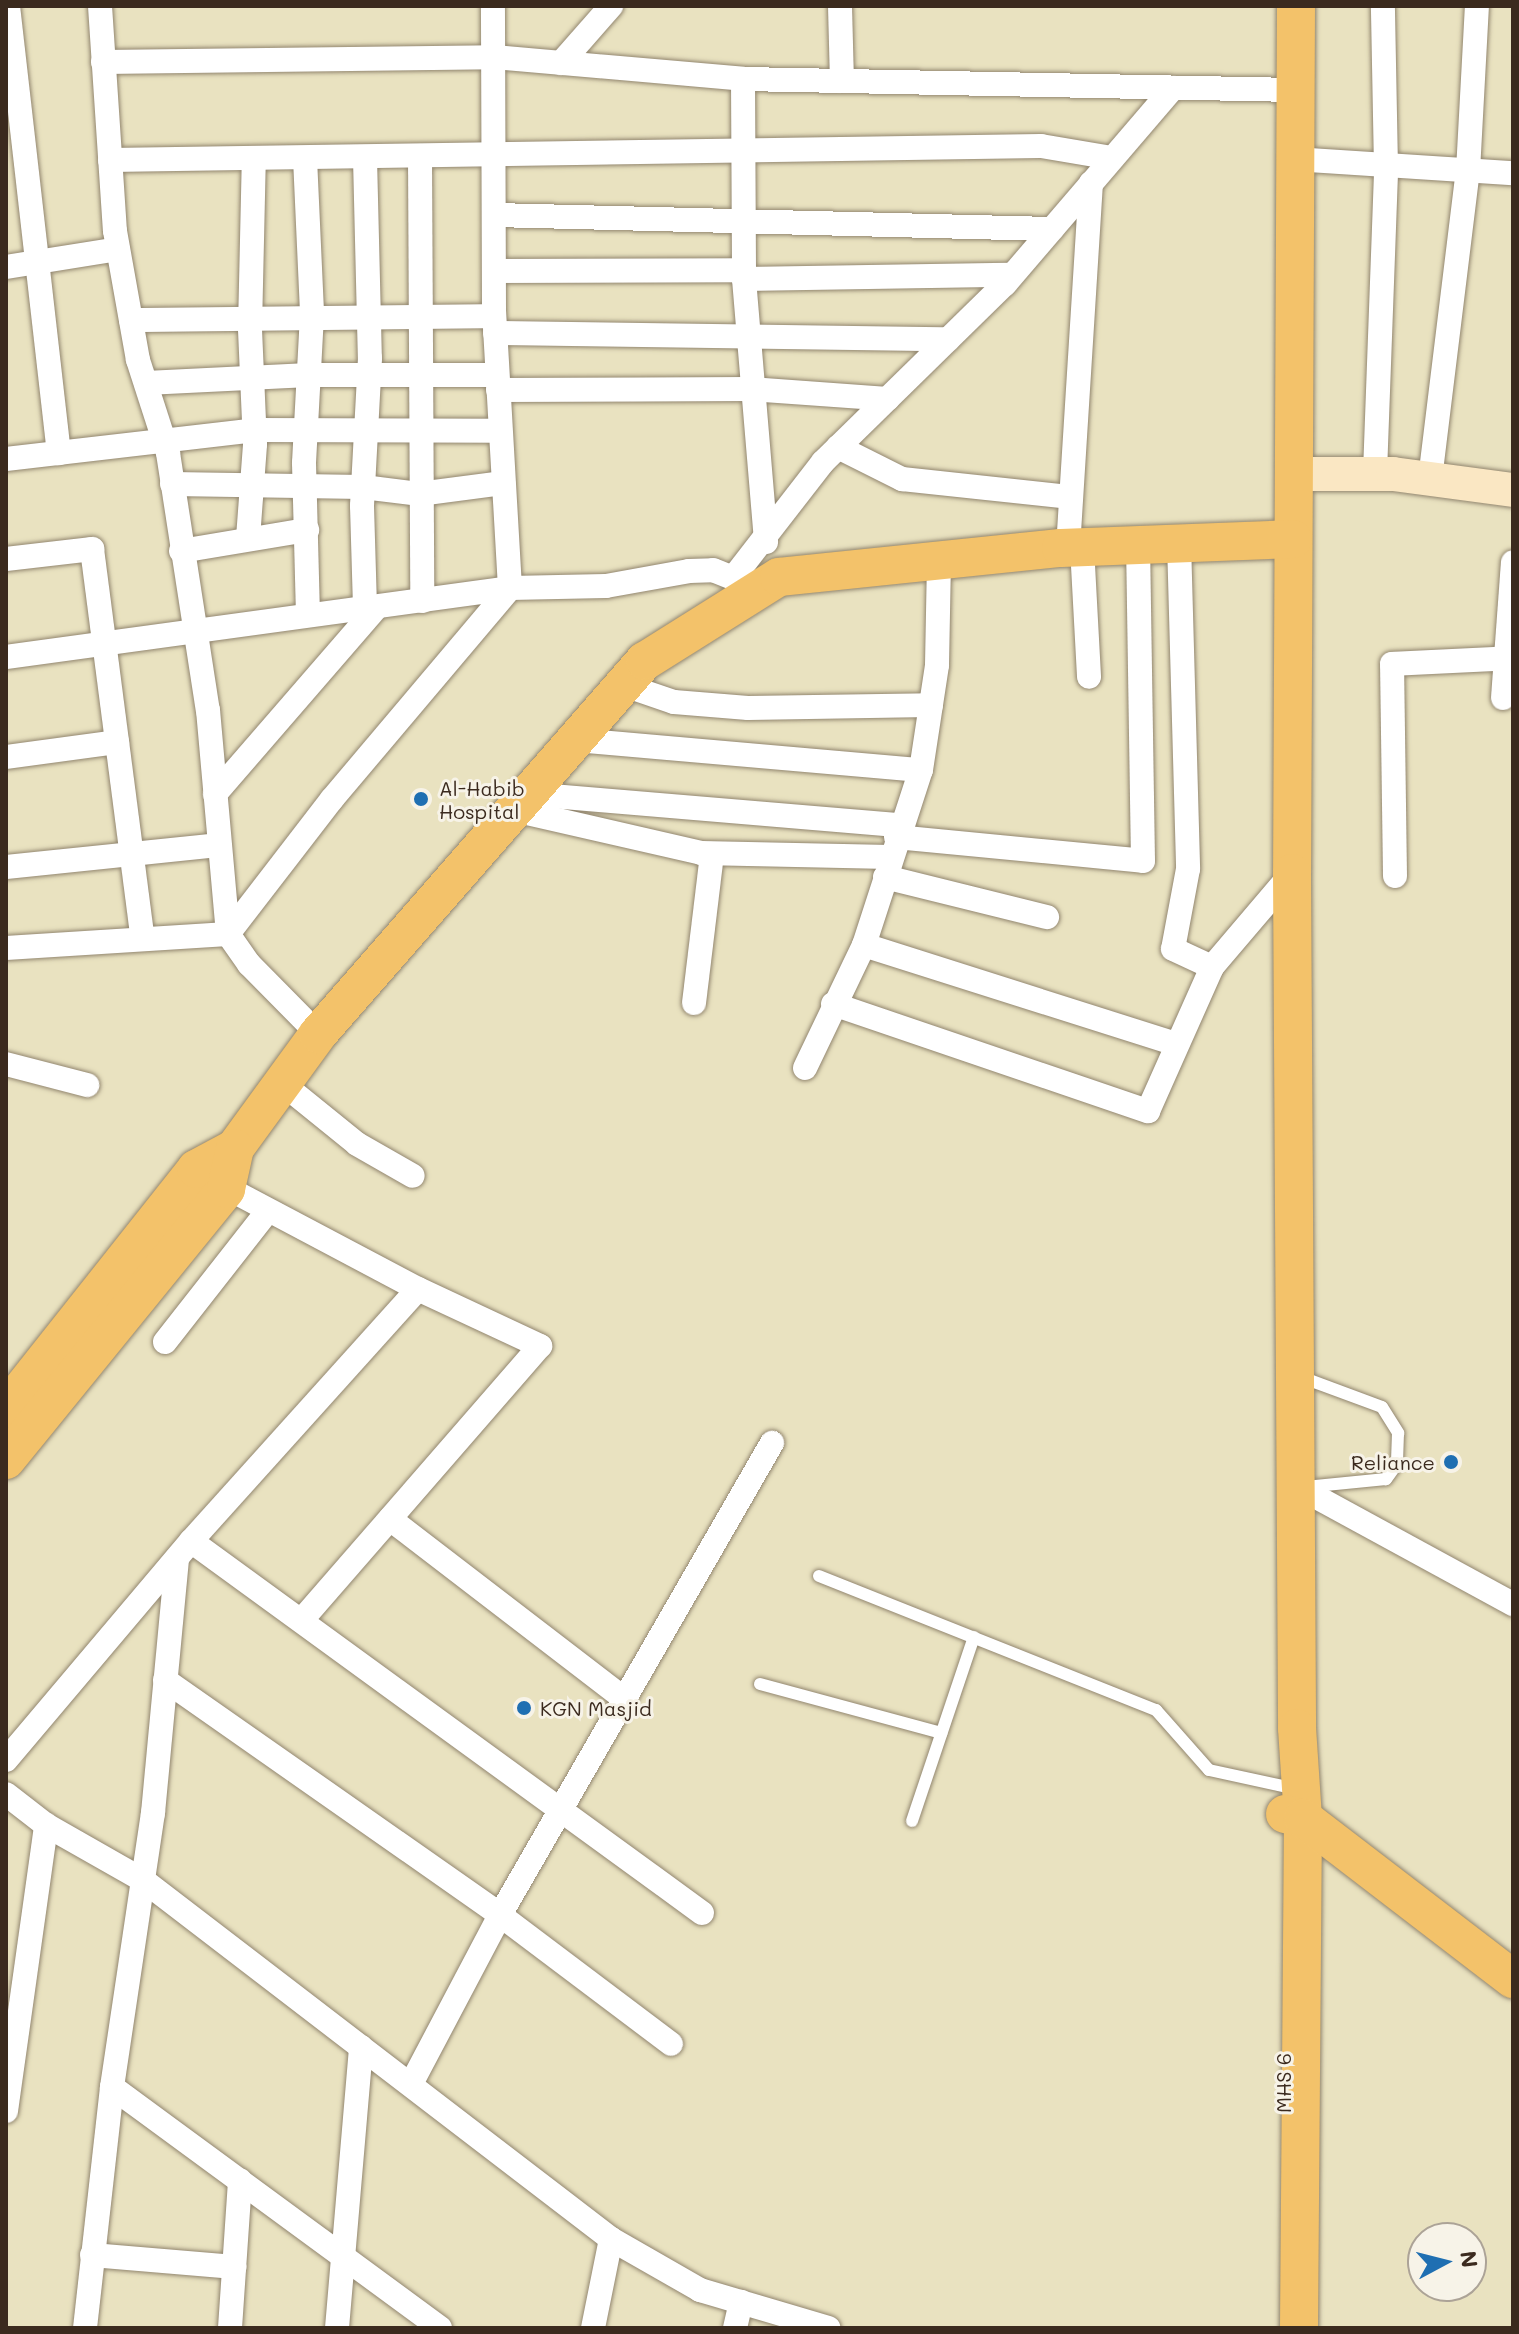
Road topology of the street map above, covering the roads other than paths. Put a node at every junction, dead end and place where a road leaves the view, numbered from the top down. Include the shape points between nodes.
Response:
1 (8, 6) edge
2 (100, 6) edge
3 (493, 6) edge
4 (611, 6) edge
5 (840, 6) edge
6 (1273, 6) edge
7 (1296, 6) edge
8 (1383, 6) edge
9 (1477, 6) edge
10 (494, 57) junction
11 (103, 62) junction
12 (561, 63) junction
13 (743, 79) junction
14 (842, 81) junction
15 (1173, 88) junction
16 (1284, 90) junction
17 (743, 150) junction
18 (494, 155) junction
19 (420, 156) junction
20 (254, 158) junction
21 (305, 158) junction
22 (365, 158) junction
23 (1112, 158) junction
24 (1294, 159) junction
25 (110, 160) junction
26 (1386, 168) junction
27 (1468, 171) junction
28 (1513, 173) edge
29 (1091, 183) junction
30 (494, 215) junction
31 (743, 220) junction
32 (1052, 229) junction
33 (118, 249) junction
34 (38, 262) junction
35 (6, 267) edge
36 (494, 271) junction
37 (744, 274) junction
38 (1012, 275) junction
39 (312, 315) junction
40 (420, 317) junction
41 (369, 318) junction
42 (131, 320) junction
43 (251, 320) junction
44 (495, 325) junction
45 (747, 333) junction
46 (948, 339) junction
47 (309, 375) junction
48 (253, 377) junction
49 (369, 377) junction
50 (419, 377) junction
51 (498, 382) junction
52 (146, 383) junction
53 (750, 389) junction
54 (888, 399) junction
55 (255, 430) junction
56 (306, 431) junction
57 (500, 431) junction
58 (417, 432) junction
59 (366, 434) junction
60 (166, 441) junction
61 (838, 447) junction
62 (59, 453) junction
63 (6, 459) edge
64 (1375, 473) junction
65 (1294, 474) junction
66 (1430, 479) junction
67 (503, 483) junction
68 (172, 484) junction
69 (252, 485) junction
70 (305, 485) junction
71 (363, 487) junction
72 (1513, 490) edge
73 (419, 494) junction
74 (1071, 497) junction
75 (307, 530) junction
76 (248, 538) junction
77 (1282, 539) junction
78 (766, 542) junction
79 (1179, 542) junction
80 (1138, 544) junction
81 (1075, 547) junction
82 (181, 551) junction
83 (6, 559) edge
84 (939, 561) junction
85 (1513, 562) edge
86 (746, 583) junction
87 (510, 588) junction
88 (422, 601) junction
89 (370, 609) junction
90 (308, 613) junction
91 (194, 634) junction
92 (105, 647) junction
93 (6, 657) edge
94 (1509, 658) edge
95 (1089, 677) dead end
96 (624, 685) junction
97 (1503, 698) dead end
98 (931, 705) junction
99 (576, 740) junction
100 (117, 742) junction
101 (6, 757) edge
102 (921, 770) junction
103 (215, 794) junction
104 (521, 802) junction
105 (218, 845) junction
106 (893, 849) junction
107 (133, 854) junction
108 (712, 854) junction
109 (6, 867) edge
110 (1395, 876) dead end
111 (1284, 883) junction
112 (1047, 917) dead end
113 (228, 934) junction
114 (142, 935) junction
115 (864, 945) junction
116 (6, 948) edge
117 (1212, 967) junction
118 (694, 1003) dead end
119 (833, 1004) junction
120 (318, 1034) junction
121 (1176, 1044) junction
122 (6, 1064) edge
123 (805, 1068) dead end
124 (283, 1084) junction
125 (87, 1085) dead end
126 (413, 1176) dead end
127 (211, 1179) junction
128 (267, 1212) junction
129 (418, 1289) junction
130 (165, 1342) dead end
131 (1298, 1376) junction
132 (6, 1409) edge
133 (772, 1443) dead end
134 (6, 1460) edge
135 (1298, 1487) junction
136 (390, 1519) junction
137 (184, 1550) junction
138 (819, 1576) dead end
139 (1513, 1604) edge
140 (301, 1621) junction
141 (974, 1637) junction
142 (165, 1680) junction
143 (760, 1684) dead end
144 (625, 1699) junction
145 (941, 1733) junction
146 (6, 1760) edge
147 (6, 1794) edge
148 (560, 1813) junction
149 (1292, 1815) junction
150 (912, 1821) dead end
151 (46, 1825) junction
152 (143, 1880) junction
153 (702, 1913) dead end
154 (500, 1915) junction
155 (16, 1968) edge
156 (1513, 1979) edge
157 (1513, 2005) edge
158 (671, 2044) dead end
159 (361, 2047) junction
160 (10, 2072) edge
161 (411, 2084) junction
162 (112, 2087) junction
163 (6, 2111) edge
164 (240, 2180) junction
165 (611, 2239) junction
166 (92, 2255) junction
167 (344, 2256) junction
168 (234, 2267) junction
169 (741, 2302) junction
170 (436, 2326) edge
171 (85, 2328) edge
172 (230, 2328) edge
173 (337, 2328) edge
174 (593, 2328) edge
175 (735, 2328) edge
176 (828, 2328) edge
177 (1283, 2328) edge
178 (1299, 2328) edge

1 - 34 street
2 - 11 street
3 - 10 street
4 - 12 street
5 - 14 street
6 - 16 main road
7 - 16 main road
8 - 26 street
9 - 27 street
10 - 11 street
10 - 12 street
10 - 18 street
11 - 25 street
12 - 13 street
13 - 14 street
13 - 17 street
14 - 15 street
15 - 16 street
15 - 23 street
16 - 24 main road
16 - 77 main road
17 - 18 street
17 - 23 street via 1041,146
17 - 31 street
18 - 19 street
18 - 30 street
19 - 22 street
19 - 40 street
20 - 21 street
20 - 25 street
20 - 43 street
21 - 22 street
21 - 39 street
22 - 41 street
23 - 29 street
24 - 26 street
24 - 65 main road
25 - 33 street
26 - 27 street
26 - 64 street
27 - 28 street
27 - 66 street
29 - 32 street
29 - 74 street
30 - 31 street
30 - 36 street
31 - 32 street
31 - 37 street
32 - 38 street
33 - 34 street
33 - 42 street
34 - 35 street
34 - 62 street
36 - 37 street
36 - 44 street
37 - 38 street
37 - 45 street
38 - 46 street
39 - 41 street
39 - 43 street
39 - 47 street
40 - 41 street
40 - 44 street
40 - 50 street
41 - 49 street
42 - 43 street
42 - 52 street
43 - 48 street
44 - 45 street
44 - 51 street
45 - 46 street
45 - 53 street
46 - 54 street
47 - 48 street
47 - 49 street
47 - 56 street
48 - 52 street
48 - 55 street
49 - 50 street
49 - 59 street
50 - 51 street
50 - 58 street
51 - 53 street
51 - 57 street
52 - 60 street
53 - 54 street
53 - 78 street
54 - 61 street
55 - 56 street
55 - 60 street
55 - 69 street
56 - 59 street
56 - 70 street
57 - 58 street
57 - 67 street
58 - 59 street
58 - 73 street
59 - 71 street
60 - 62 street
60 - 68 street
61 - 74 street via 902,479
61 - 78 street
62 - 63 street
64 - 65 main road
64 - 66 main road
65 - 77 main road
66 - 72 main road
67 - 73 street
67 - 87 street
68 - 69 street
68 - 82 street
69 - 70 street
69 - 76 street
70 - 71 street
70 - 75 street
71 - 73 street
71 - 89 street
73 - 88 street
74 - 81 street
75 - 76 street
75 - 90 street
76 - 82 street
77 - 79 main road
77 - 111 main road
78 - 86 street
79 - 80 main road
79 - 117 street via 1188,869 1173,949
80 - 81 main road
80 - 106 street via 1143,861
81 - 84 main road
81 - 95 street
82 - 91 street
83 - 92 street via 92,549
84 - 86 main road
84 - 98 street
85 - 94 street
86 - 87 street via 713,570 606,586
86 - 96 main road via 645,661
87 - 88 street
87 - 113 street via 332,799
88 - 89 street
89 - 90 street
89 - 103 street
90 - 91 street
91 - 92 street
91 - 103 street
92 - 93 street
92 - 100 street
94 - 97 street
94 - 110 street via 1392,664
96 - 98 street via 674,702 748,708
96 - 99 main road
98 - 102 street
99 - 102 street
99 - 104 main road
100 - 101 street
100 - 107 street
102 - 106 street
103 - 105 street
104 - 106 street
104 - 108 street
104 - 120 main road
105 - 107 street
105 - 113 street
106 - 108 street
106 - 112 street
106 - 115 street
107 - 109 street
107 - 114 street
108 - 118 street
111 - 117 street
111 - 131 main road
111 - 149 main road
113 - 114 street
113 - 120 street via 249,964
114 - 116 street
115 - 119 street
115 - 121 street
117 - 121 street
119 - 121 street via 1148,1111
119 - 123 street
120 - 124 main road
122 - 125 street
124 - 126 street via 357,1144
124 - 127 main road
127 - 128 street
127 - 132 main road
127 - 134 main road
128 - 129 street
128 - 130 street
129 - 136 street via 540,1346
129 - 137 street
131 - 135 main road
131 - 135 lane via 1382,1407 1398,1433 1397,1464 1386,1479
133 - 144 street
135 - 139 street
135 - 149 main road
136 - 140 street
136 - 144 street
137 - 140 street
137 - 142 street
137 - 146 street
138 - 141 lane
140 - 148 street
141 - 145 lane
141 - 149 lane via 1156,1710 1209,1770
142 - 152 street
142 - 154 street
143 - 145 lane
144 - 148 street
145 - 150 lane
147 - 151 street
148 - 153 street
148 - 154 street
149 - 156 main road
149 - 157 main road
149 - 177 main road, MHS 6
149 - 178 main road
151 - 152 street
151 - 155 street
152 - 159 street
152 - 162 street
154 - 158 street
154 - 161 street
155 - 160 street
159 - 161 street
159 - 167 street
160 - 163 street
161 - 165 street
162 - 164 street
162 - 166 street
164 - 167 street
164 - 168 street
165 - 169 street via 678,2279
165 - 174 street
166 - 168 street
166 - 171 street
167 - 170 street
167 - 173 street
168 - 172 street
169 - 175 street
169 - 176 street

